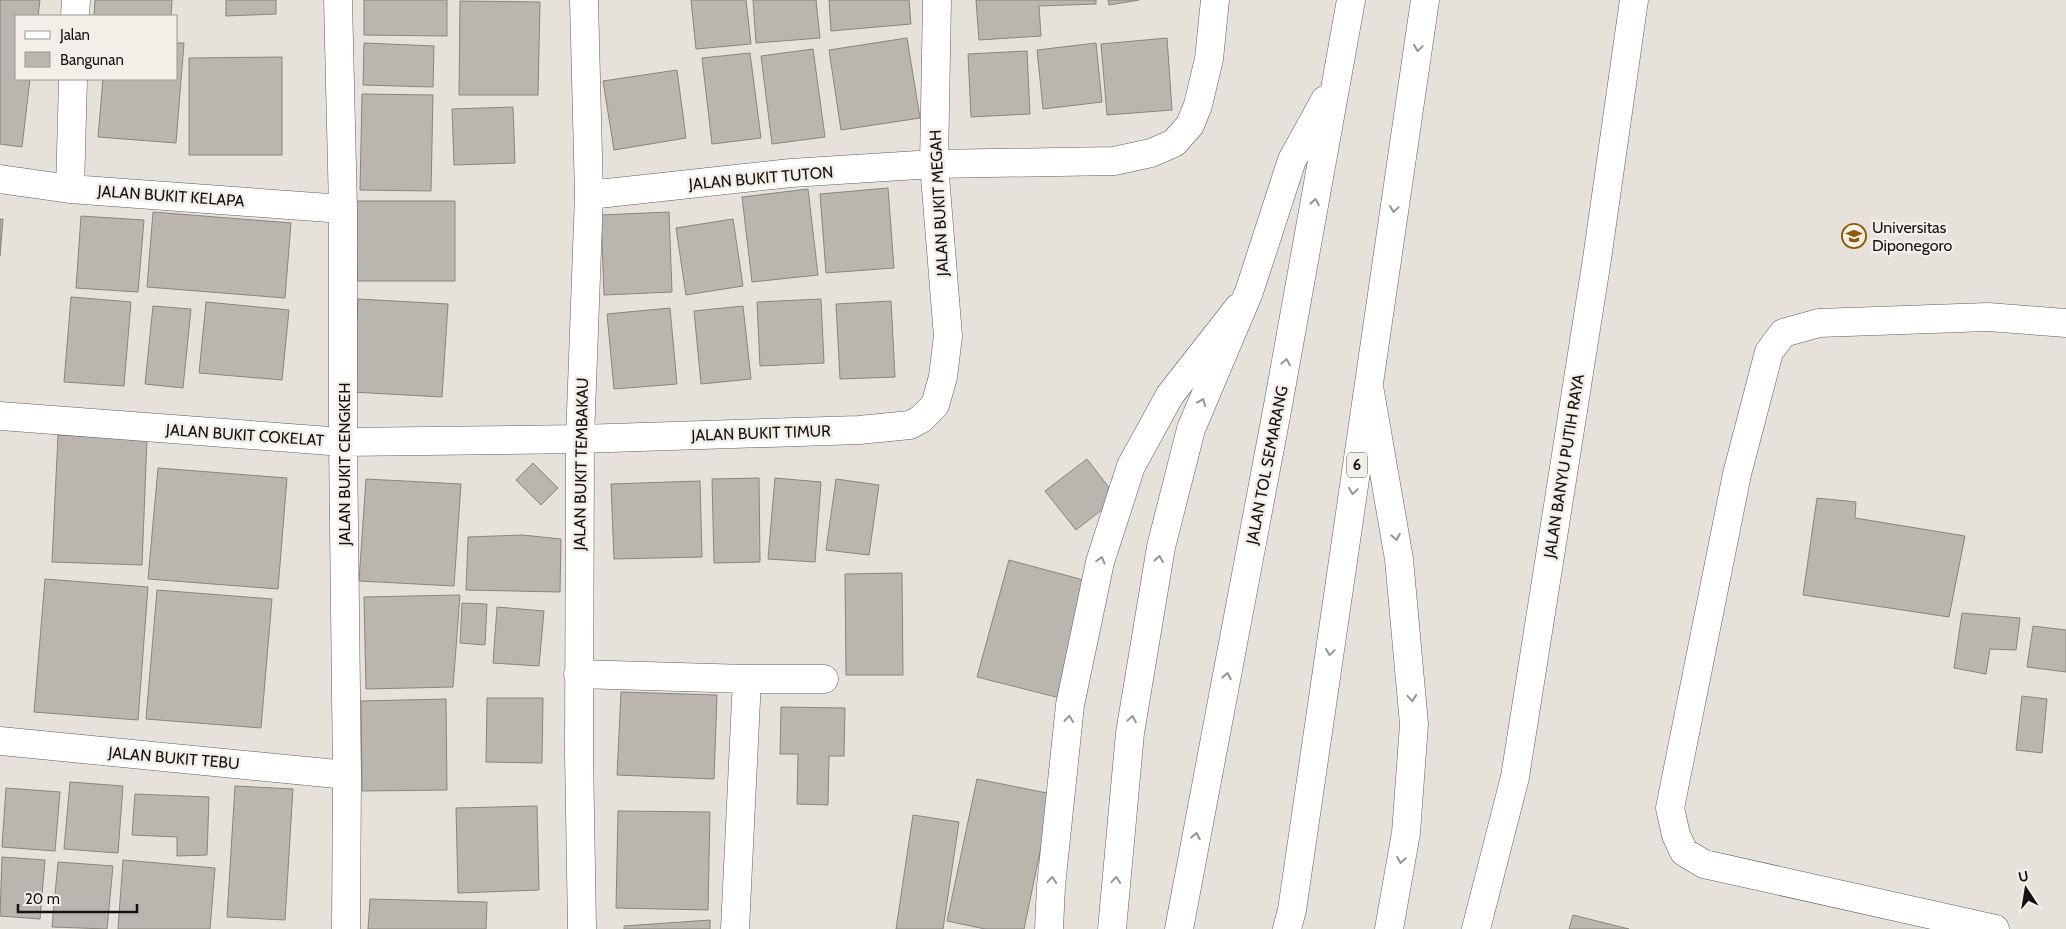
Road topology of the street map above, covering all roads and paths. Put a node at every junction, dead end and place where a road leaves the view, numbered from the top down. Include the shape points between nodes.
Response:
1 (76, 0) edge
2 (338, 0) edge
3 (584, 0) edge
4 (937, 0) edge
5 (1214, 0) edge
6 (1351, 0) edge
7 (1425, 0) edge
8 (1634, 0) edge
9 (75, 15) edge
10 (73, 80) edge
11 (1336, 81) junction
12 (934, 164) junction
13 (0, 179) edge
14 (70, 189) junction
15 (589, 195) junction
16 (343, 209) junction
17 (1249, 292) junction
18 (2066, 323) edge
19 (1369, 386) junction
20 (935, 405) joint
21 (0, 416) edge
22 (580, 439) junction
23 (343, 442) junction
24 (578, 674) junction
25 (824, 678) dead end
26 (747, 679) junction
27 (0, 741) edge
28 (347, 775) junction
29 (346, 929) edge
30 (582, 929) edge
31 (735, 929) edge
32 (1049, 929) edge
33 (1112, 929) edge
34 (1179, 929) edge
35 (1287, 929) edge
36 (1389, 929) edge
37 (1476, 929) edge
38 (1995, 929) edge

1 - 9 main road
2 - 16 main road, JALAN BUKIT CENGKEH
3 - 15 main road, JALAN BUKIT TEMBAKAU
4 - 12 main road, JALAN BUKIT MEGAH
5 - 12 main road, JALAN BUKIT TUTON via 1209,59 1198,105 1190,125 1174,142 1151,153 1114,161
6 - 11 main road, JALAN TOL SEMARANG
7 -> 19 main road, 6
8 - 37 main road, JALAN BANYU PUTIH RAYA via 1515,777
10 - 14 main road
11 - 17 main road via 1292,160
34 -> 11 main road, JALAN TOL SEMARANG via 1278,410
12 - 15 main road, JALAN BUKIT TUTON via 791,173
12 - 20 main road, JALAN BUKIT MEGAH via 948,336 943,377
13 - 14 main road, JALAN BUKIT KELAPA
14 - 16 main road, JALAN BUKIT KELAPA
15 - 22 main road, JALAN BUKIT TEMBAKAU
16 - 23 main road, JALAN BUKIT CENGKEH
32 -> 17 main road via 1070,704 1103,553 1131,466 1170,395
33 -> 17 main road via 1130,733 1161,547 1191,429
18 - 38 main road via 1988,317 1819,322 1783,333 1769,352 1737,474 1670,808 1684,852 1704,864
19 -> 35 main road, 6
19 -> 36 main road via 1400,559 1414,724 1406,833
20 - 22 main road, JALAN BUKIT TIMUR via 910,425 860,430
21 - 23 main road, JALAN BUKIT COKELAT
22 - 23 main road, JALAN BUKIT COKELAT
22 - 24 main road, JALAN BUKIT TEMBAKAU
23 - 28 main road, JALAN BUKIT CENGKEH
24 - 26 main road
24 - 30 main road, JALAN BUKIT TEMBAKAU
25 - 26 main road
26 - 31 main road
27 - 28 main road, JALAN BUKIT TEBU
28 - 29 main road, JALAN BUKIT CENGKEH

